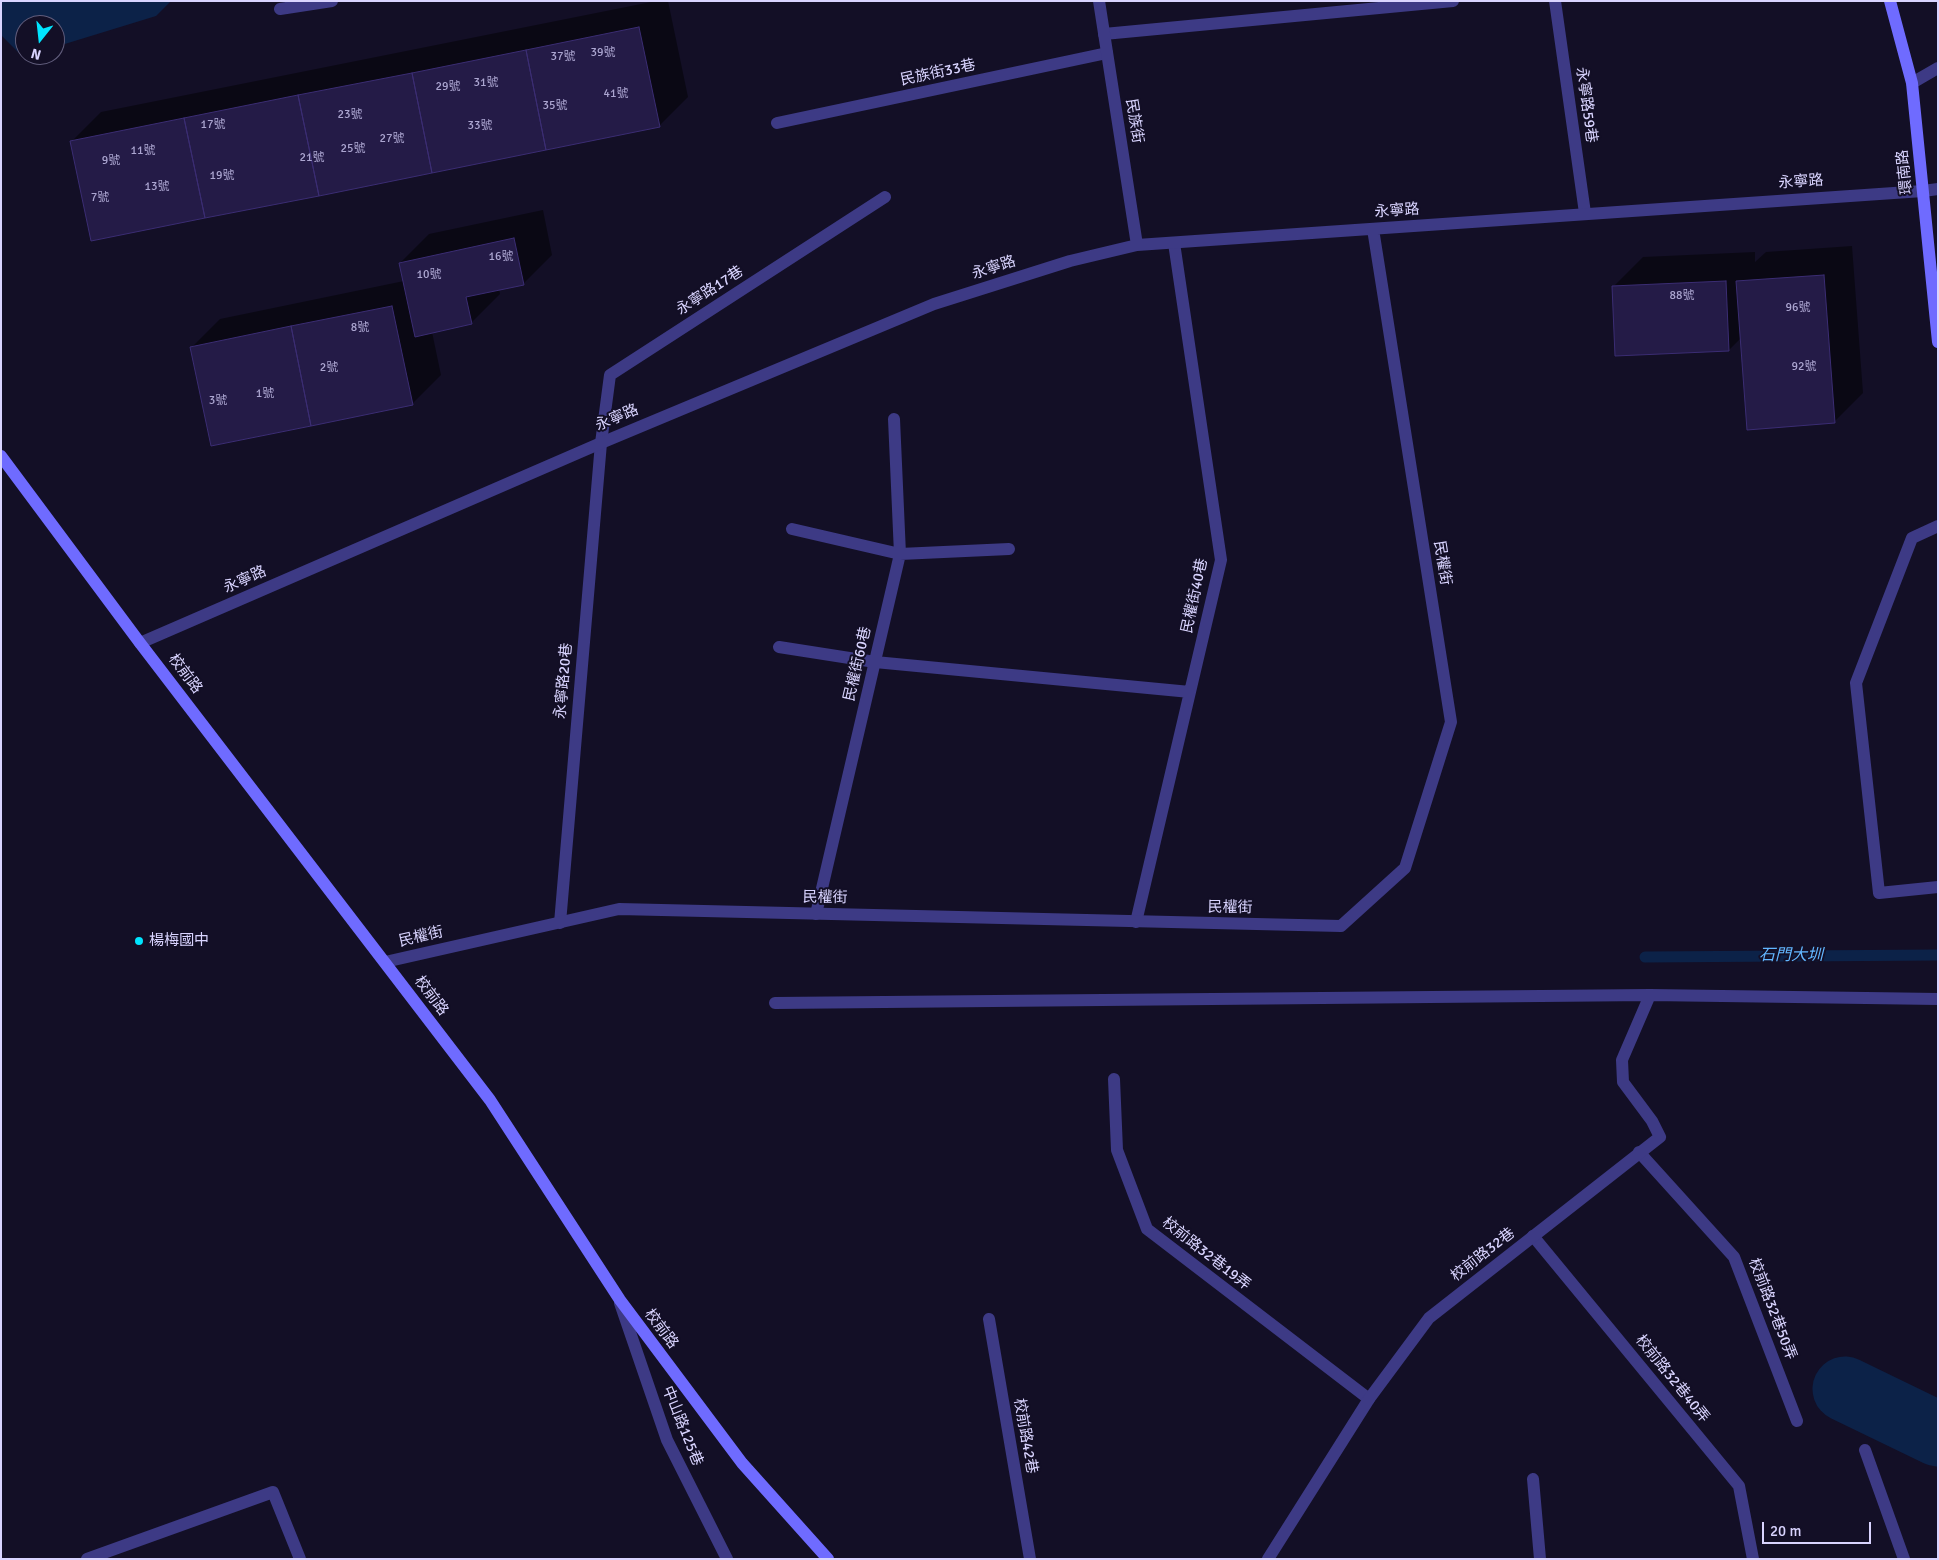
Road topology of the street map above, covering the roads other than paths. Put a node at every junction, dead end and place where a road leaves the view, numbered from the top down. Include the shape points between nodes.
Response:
1 (332, 1) edge
2 (1099, 1) edge
3 (1453, 1) edge
4 (1555, 1) edge
5 (1890, 1) edge
6 (280, 9) dead end
7 (1104, 34) junction
8 (1107, 54) junction
9 (1938, 68) edge
10 (1912, 83) junction
11 (777, 124) dead end
12 (1938, 189) edge
13 (1923, 191) junction
14 (885, 197) dead end
15 (1585, 213) junction
16 (1373, 229) junction
17 (1174, 243) junction
18 (1137, 246) junction
19 (1938, 342) edge
20 (894, 419) dead end
21 (601, 442) junction
22 (1, 456) edge
23 (1938, 526) edge
24 (792, 529) dead end
25 (1009, 549) dead end
26 (900, 554) junction
27 (140, 643) junction
28 (780, 647) dead end
29 (875, 662) junction
30 (1190, 692) junction
31 (1938, 887) edge
32 (816, 914) junction
33 (560, 922) junction
34 (1136, 922) junction
35 (385, 962) junction
36 (1650, 995) junction
37 (1938, 999) edge
38 (775, 1003) dead end
39 (1114, 1080) dead end
40 (1639, 1152) junction
41 (1533, 1236) junction
42 (620, 1300) junction
43 (989, 1319) dead end
44 (1369, 1399) junction
45 (1797, 1421) dead end
46 (1865, 1450) dead end
47 (1533, 1479) dead end
48 (87, 1559) edge
49 (300, 1559) edge
50 (726, 1559) edge
51 (828, 1559) edge
52 (1030, 1559) edge
53 (1268, 1559) edge
54 (1540, 1559) edge
55 (1754, 1559) edge
56 (1904, 1559) edge

1 - 6 street
2 - 7 street, 民族街
3 - 7 street
4 - 15 street, 永寧路59巷
5 - 10 street, 環南路
7 - 8 street, 民族街
8 - 11 street, 民族街33巷
8 - 18 street, 民族街
9 - 10 street
10 - 13 street, 環南路
12 - 13 street, 永寧路
13 - 15 street, 永寧路
13 - 19 street, 環南路
14 - 21 street, 永寧路17巷 via 610,375
15 - 16 street, 永寧路
16 - 17 street, 永寧路
16 - 34 street, 民權街 via 1451,722 1406,868 1342,926
17 - 18 street, 永寧路
17 - 30 street, 民權街40巷 via 1221,560
18 - 21 street, 永寧路 via 1070,261 934,304
20 - 26 street, 民權街60巷
21 - 27 street, 永寧路
21 - 33 street, 永寧路20巷
22 - 27 street, 校前路
23 - 31 street via 1912,538 1856,683 1879,893
24 - 26 street
25 - 26 street
26 - 29 street, 民權街60巷
27 - 35 street, 校前路
28 - 29 street
29 - 30 street
29 - 32 street, 民權街60巷
30 - 34 street, 民權街40巷
32 - 33 street, 民權街 via 619,909
32 - 34 street, 民權街
33 - 35 street, 民權街
35 - 42 street, 校前路 via 490,1100
36 - 37 street
36 - 38 street
36 - 40 street, 校前路32巷 via 1622,1060 1623,1082 1660,1137
39 - 44 street, 校前路32巷19弄 via 1117,1150 1147,1229
40 - 41 street, 校前路32巷
40 - 45 street, 校前路32巷50弄 via 1734,1257
41 - 44 street, 校前路32巷 via 1429,1318
41 - 55 street, 校前路32巷40弄 via 1739,1486
42 - 50 street, 中山路125巷 via 667,1440
42 - 51 street, 校前路 via 742,1463
43 - 52 street, 校前路42巷
44 - 53 street, 校前路32巷
46 - 56 street
47 - 54 street
48 - 49 street via 273,1492

